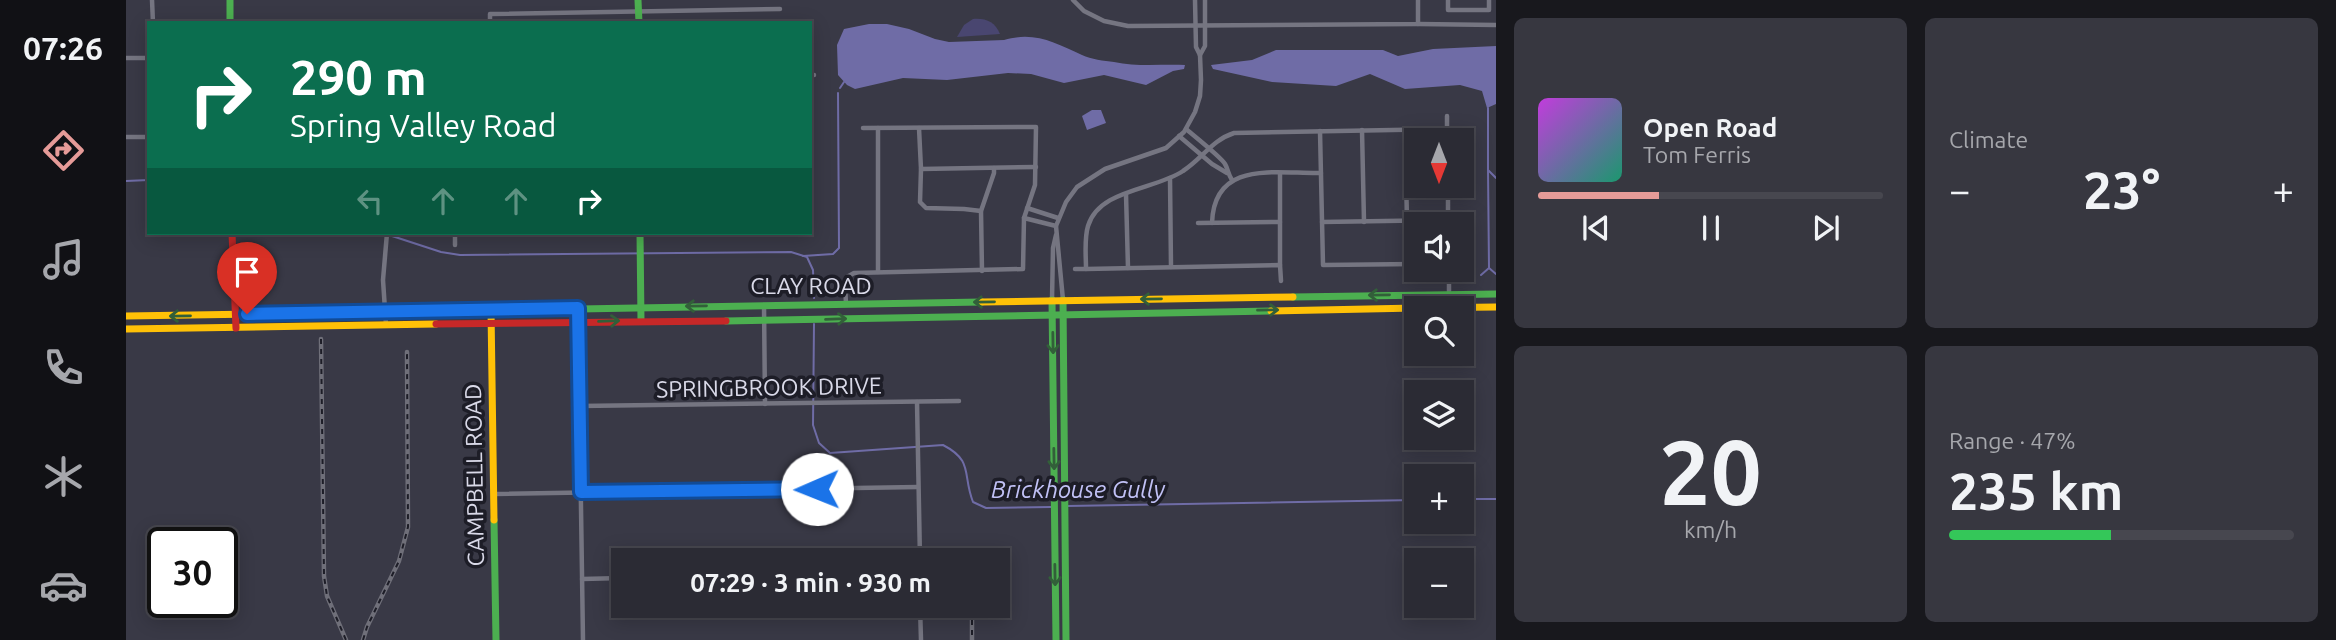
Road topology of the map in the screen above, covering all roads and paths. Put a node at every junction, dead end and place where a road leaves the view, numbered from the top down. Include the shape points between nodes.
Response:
1 (152, 0) edge
2 (230, 0) edge
3 (638, 0) edge
4 (1073, 0) edge
5 (1195, 0) edge
6 (1205, 0) edge
7 (1418, 0) edge
8 (1448, 0) edge
9 (1489, 0) edge
10 (780, 9) dead end
11 (639, 11) junction
12 (153, 21) edge
13 (230, 21) edge
14 (490, 21) edge
15 (639, 21) edge
16 (1418, 24) junction
17 (1496, 24) edge
18 (1196, 27) junction
19 (1205, 27) junction
20 (1200, 55) junction
21 (126, 58) edge
22 (147, 58) edge
23 (1447, 116) dead end
24 (863, 128) dead end
25 (878, 128) junction
26 (919, 128) junction
27 (1447, 128) edge
28 (1186, 129) junction
29 (1362, 130) junction
30 (1404, 130) edge
31 (1320, 131) junction
32 (1179, 136) junction
33 (126, 137) edge
34 (147, 137) edge
35 (1197, 139) junction
36 (1191, 146) junction
37 (1208, 149) junction
38 (1202, 155) junction
39 (1036, 167) junction
40 (994, 168) junction
41 (921, 169) junction
42 (1227, 173) junction
43 (1321, 173) junction
44 (1280, 174) junction
45 (1170, 178) junction
46 (1232, 180) junction
47 (1126, 194) junction
48 (1027, 208) junction
49 (981, 211) junction
50 (1024, 218) junction
51 (1058, 218) junction
52 (1404, 221) edge
53 (1280, 222) junction
54 (1322, 222) junction
55 (1364, 222) junction
56 (1198, 223) dead end
57 (1212, 223) junction
58 (1056, 226) junction
59 (232, 235) edge
60 (387, 235) edge
61 (455, 235) edge
62 (640, 235) edge
63 (1056, 235) junction
64 (455, 245) dead end
65 (1404, 264) edge
66 (1280, 265) junction
67 (1171, 267) junction
68 (1128, 268) junction
69 (1075, 269) dead end
70 (1086, 269) junction
71 (982, 271) junction
72 (878, 272) junction
73 (1281, 281) dead end
74 (1449, 282) edge
75 (1496, 294) edge
76 (1420, 295) joint
77 (1449, 295) junction
78 (1327, 296) junction
79 (1230, 297) junction
80 (1052, 300) junction
81 (1063, 300) junction
82 (939, 303) junction
83 (764, 304) junction
84 (846, 304) junction
85 (641, 306) junction
86 (1474, 307) edge
87 (1496, 307) edge
88 (578, 308) junction
89 (1404, 308) edge
90 (491, 310) junction
91 (1229, 310) junction
92 (1327, 310) junction
93 (422, 311) junction
94 (384, 312) junction
95 (234, 315) junction
96 (126, 316) edge
97 (151, 316) junction
98 (938, 316) junction
99 (1052, 316) junction
100 (1064, 316) junction
101 (641, 320) junction
102 (764, 321) junction
103 (579, 322) junction
104 (491, 324) junction
105 (419, 325) junction
106 (386, 326) junction
107 (236, 328) junction
108 (151, 329) junction
109 (126, 330) edge
110 (959, 401) dead end
111 (917, 402) junction
112 (765, 404) junction
113 (580, 406) junction
114 (1053, 419) junction
115 (1064, 419) junction
116 (918, 487) junction
117 (1054, 489) junction
118 (581, 492) junction
119 (493, 494) junction
120 (1065, 495) junction
121 (920, 548) edge
122 (582, 579) junction
123 (611, 579) edge
124 (920, 618) edge
125 (496, 640) edge
126 (583, 640) edge
127 (921, 640) edge
128 (1056, 640) edge
129 (1066, 640) edge

1 - 12 street
2 - 13 main road
3 - 11 main road
4 - 18 street via 1084,11 1116,25
5 - 18 street
6 - 19 street
7 - 16 street
8 - 9 street via 1448,10 1489,10
10 - 11 street
11 - 14 street via 490,14
11 - 15 main road
16 - 17 street
16 - 19 street
18 - 19 street
18 - 20 street
19 - 20 street
20 - 28 street via 1200,96
21 - 22 street
23 - 27 street
24 - 25 street
25 - 26 street
25 - 72 street
26 - 39 street via 1036,127
26 - 41 street
28 - 32 street
28 - 35 street
29 - 30 street
29 - 31 street
29 - 55 street
31 - 37 street via 1234,133
31 - 43 street
32 - 36 street
32 - 51 street via 1166,148 1085,180
33 - 34 street
35 - 36 street
35 - 37 street
36 - 38 street
37 - 38 street
37 - 42 street via 1227,166
38 - 42 street
38 - 45 street
39 - 40 street
39 - 48 street
40 - 41 street
40 - 49 street
41 - 49 street via 920,202 926,208
42 - 46 street
43 - 44 street
43 - 54 street
44 - 46 street via 1242,175
44 - 53 street
45 - 47 street
45 - 67 street
46 - 57 street via 1216,198
47 - 68 street
47 - 70 street via 1096,209 1086,235
48 - 50 street
48 - 51 street
49 - 71 street
50 - 58 street
50 - 71 street via 1023,269
51 - 58 street
52 - 55 street
53 - 57 street
53 - 66 street
54 - 55 street
54 - 65 street via 1323,265
56 - 57 street
58 - 63 street
59 - 95 main road
60 - 94 street
61 - 64 street
62 - 85 main road
63 - 80 street
63 - 81 street
66 - 67 street
66 - 73 street
67 - 68 street
68 - 70 street
69 - 70 street
71 - 72 street
72 - 84 street via 847,277
74 - 77 street
75 - 77 main road, CLAY ROAD
76 - 77 main road, CLAY ROAD
76 -> 78 main road, CLAY ROAD
78 - 79 main road, CLAY ROAD
78 - 92 main road
79 -> 81 main road, CLAY ROAD
79 - 91 main road
80 - 81 main road, CLAY ROAD
80 -> 82 main road, CLAY ROAD
80 - 99 main road
81 - 100 main road
82 - 84 main road, CLAY ROAD
82 - 98 main road
83 - 84 main road, CLAY ROAD
83 -> 85 main road, CLAY ROAD
83 - 102 street
85 - 88 main road, CLAY ROAD
85 - 101 main road
86 - 87 main road, CLAY ROAD
88 - 90 main road, CLAY ROAD
88 - 103 street
89 - 92 main road, CLAY ROAD
90 - 93 main road, CLAY ROAD
90 - 104 main road, CAMPBELL ROAD
91 -> 92 main road, CLAY ROAD
91 - 100 main road, CLAY ROAD
93 - 94 main road, CLAY ROAD
93 - 105 main road
94 - 95 main road, CLAY ROAD
94 - 106 street
95 -> 97 main road, CLAY ROAD
95 - 107 main road
96 - 97 main road, CLAY ROAD
97 - 108 main road
98 - 99 main road, CLAY ROAD
102 -> 98 main road, CLAY ROAD
99 - 100 main road, CLAY ROAD
99 -> 114 main road
100 - 115 main road
101 - 102 main road, CLAY ROAD
103 -> 101 main road, CLAY ROAD
102 - 112 street
103 - 104 main road, CLAY ROAD
103 - 113 street
104 - 105 main road, CLAY ROAD
104 - 119 main road, CAMPBELL ROAD
105 - 106 main road, CLAY ROAD
106 - 107 main road, CLAY ROAD
107 - 108 main road, CLAY ROAD
108 - 109 main road, CLAY ROAD
110 - 111 street, SPRINGBROOK DRIVE
111 - 112 street, SPRINGBROOK DRIVE
111 - 116 street
112 - 113 street, SPRINGBROOK DRIVE
113 - 118 street
114 - 115 main road
114 -> 117 main road
115 - 120 main road
116 - 118 street
116 - 121 street
117 - 120 main road
117 -> 128 main road
118 - 119 street
118 - 122 street
119 - 125 main road, CAMPBELL ROAD
120 - 129 main road
122 - 123 street
122 - 126 street
124 - 127 street

